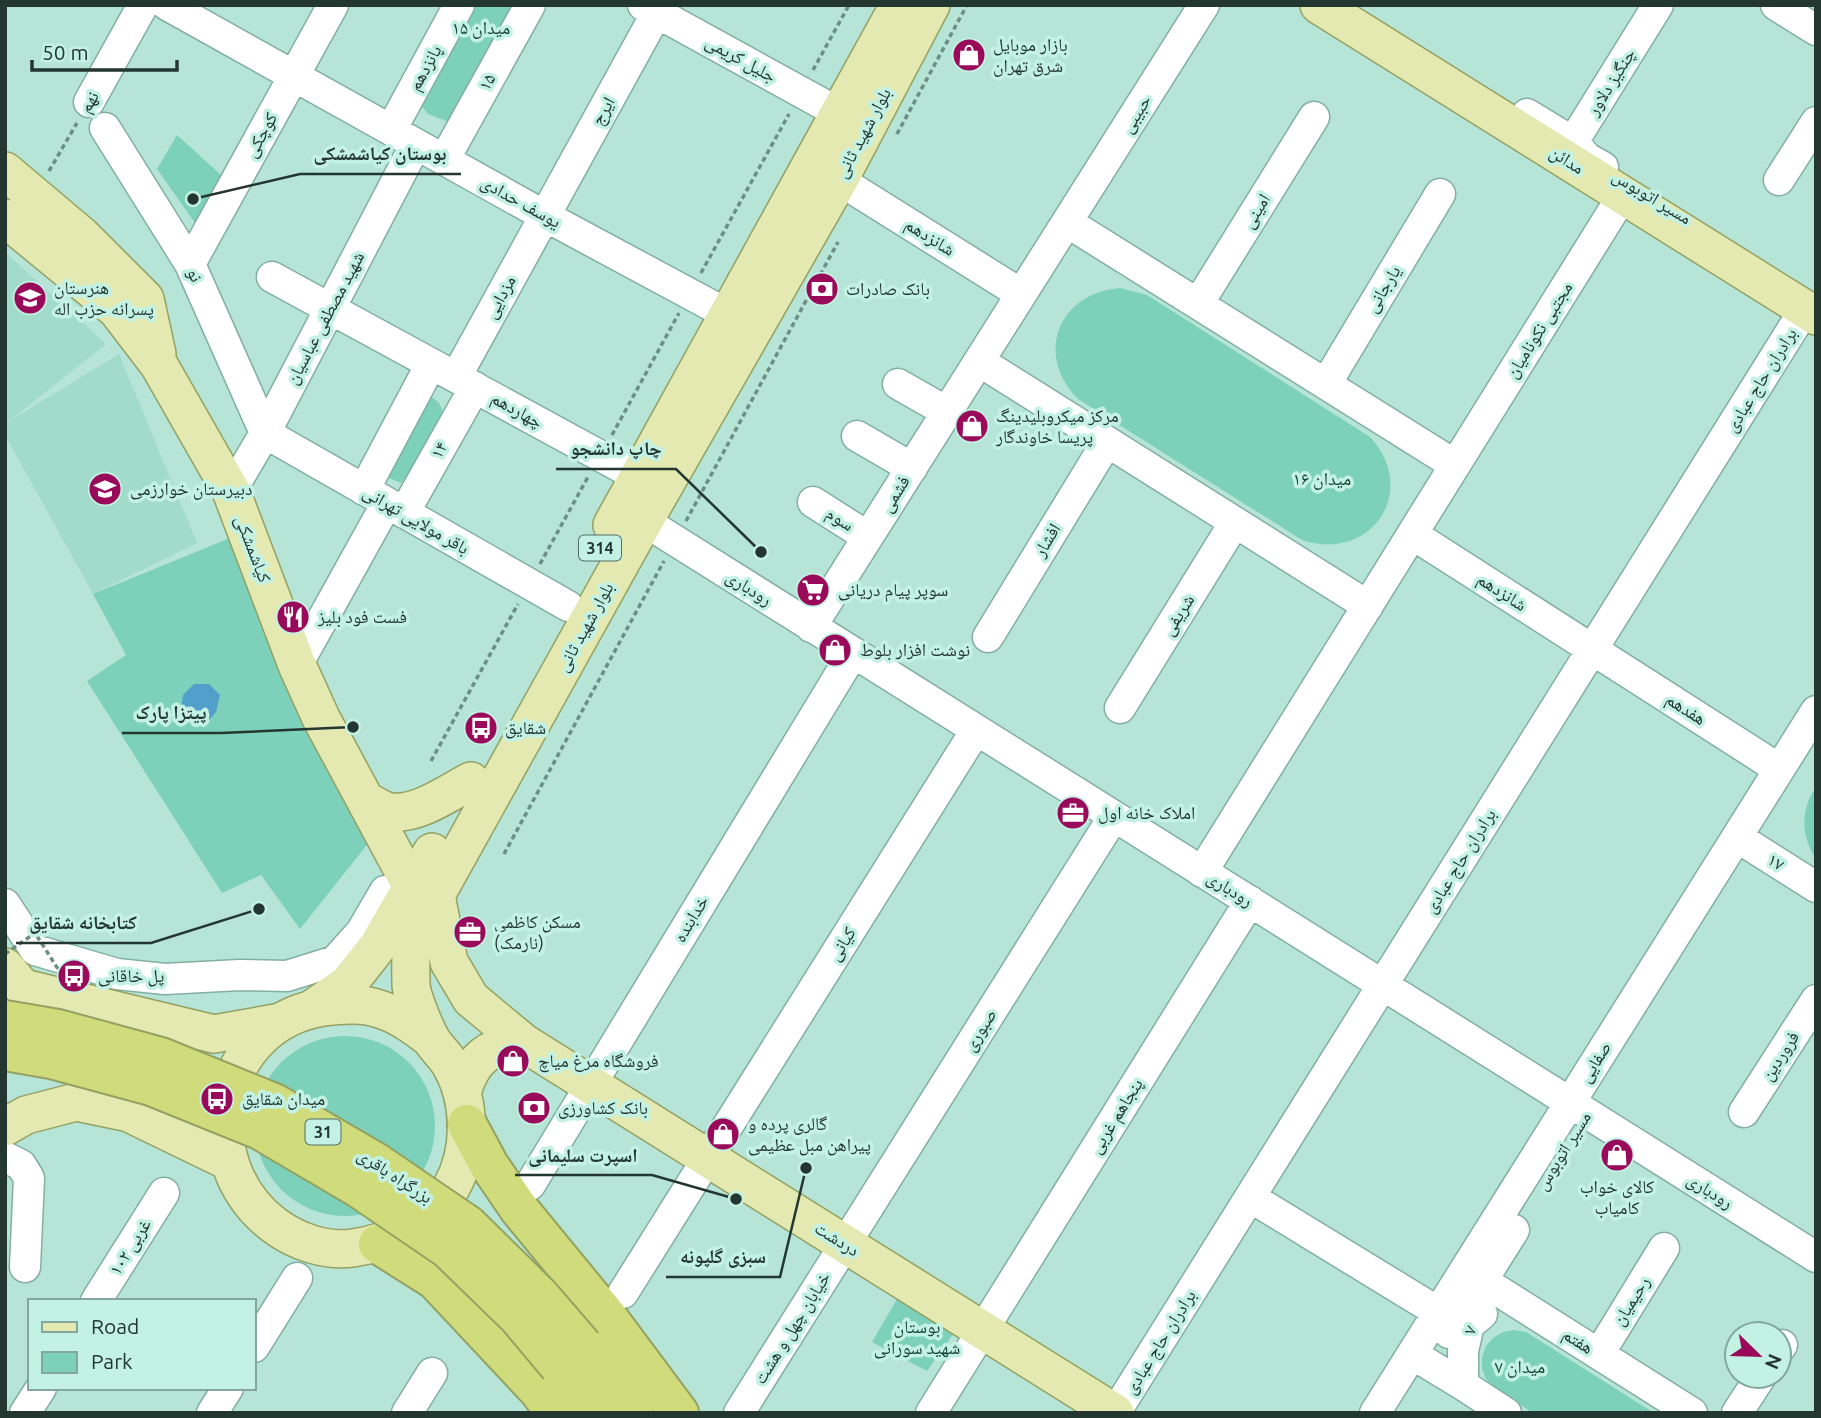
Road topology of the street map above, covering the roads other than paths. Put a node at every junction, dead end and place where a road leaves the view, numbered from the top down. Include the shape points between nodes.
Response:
1 (143, 5) edge
2 (167, 5) edge
3 (333, 5) edge
4 (459, 5) edge
5 (530, 5) edge
6 (1204, 5) edge
7 (1319, 5) edge
8 (1349, 5) edge
9 (1658, 5) edge
10 (1776, 5) edge
11 (906, 6) edge
12 (654, 8) edge
13 (1816, 30) edge
14 (294, 76) junction
15 (89, 102) road end
16 (839, 113) junction
17 (1314, 117) dead end
18 (1816, 122) edge
19 (105, 128) dead end
20 (403, 137) junction
21 (1568, 150) junction
22 (444, 160) junction
23 (5, 171) edge
24 (839, 180) junction
25 (1779, 180) dead end
26 (1440, 194) dead end
27 (1623, 195) junction
28 (19, 207) edge
29 (545, 216) junction
30 (1067, 222) junction
31 (190, 264) junction
32 (768, 274) junction
33 (272, 277) dead end
34 (1021, 294) junction
35 (1198, 304) junction
36 (1812, 307) edge
37 (330, 308) junction
38 (729, 315) junction
39 (979, 361) junction
40 (454, 376) junction
41 (898, 384) dead end
42 (1326, 384) junction
43 (947, 412) junction
44 (265, 433) junction
45 (857, 436) dead end
46 (1107, 442) junction
47 (1455, 466) junction
48 (912, 468) junction
49 (639, 477) junction
50 (231, 491) junction
51 (385, 502) junction
52 (813, 502) dead end
53 (644, 521) junction
54 (1235, 522) junction
55 (1412, 534) junction
56 (868, 537) junction
57 (568, 606) junction
58 (1368, 606) junction
59 (811, 626) junction
60 (988, 638) dead end
61 (1592, 650) junction
62 (853, 653) junction
63 (297, 665) junction
64 (1120, 708) dead end
65 (1816, 711) edge
66 (976, 730) junction
67 (1816, 746) edge
68 (1779, 769) junction
69 (471, 781) junction
70 (365, 800) junction
71 (1114, 816) junction
72 (1745, 842) junction
73 (1202, 872) junction
74 (1816, 887) edge
75 (424, 891) junction
76 (1250, 901) junction
77 (5, 904) edge
78 (5, 967) edge
79 (1382, 985) junction
80 (1816, 1000) edge
81 (297, 1016) junction
82 (5, 1020) edge
83 (431, 1040) junction
84 (524, 1043) junction
85 (5, 1051) edge
86 (590, 1084) junction
87 (465, 1108) junction
88 (1578, 1108) junction
89 (1744, 1112) dead end
90 (5, 1127) edge
91 (5, 1157) edge
92 (708, 1157) junction
93 (228, 1161) junction
94 (530, 1185) dead end
95 (164, 1193) dead end
96 (1250, 1197) junction
97 (378, 1244) junction
98 (845, 1244) junction
99 (1664, 1248) dead end
100 (1816, 1257) edge
101 (26, 1267) dead end
102 (1474, 1276) junction
103 (297, 1278) dead end
104 (623, 1293) dead end
105 (97, 1299) edge
106 (1514, 1301) junction
107 (1438, 1312) junction
108 (982, 1330) junction
109 (256, 1344) edge
110 (1599, 1354) junction
111 (571, 1356) junction
112 (1420, 1360) junction
113 (432, 1373) dead end
114 (1463, 1385) junction
115 (39, 1390) edge
116 (227, 1390) edge
117 (1752, 1390) edge
118 (25, 1413) edge
119 (212, 1413) edge
120 (407, 1413) edge
121 (555, 1413) edge
122 (594, 1413) edge
123 (634, 1413) edge
124 (679, 1413) edge
125 (739, 1413) edge
126 (931, 1413) edge
127 (1115, 1413) edge
128 (1375, 1413) edge
129 (1398, 1413) edge
130 (1506, 1413) edge
131 (1692, 1413) edge
132 (1737, 1413) edge

1 - 15 street, نهم
2 - 14 street, یوسف حدادی
3 - 14 street, کوچکی
4 - 20 street, پانزدهم
5 - 22 street, ۱۵
6 - 30 street, حبیبی
7 - 21 main road, مدائن
8 - 21 street, مسیر اتوبوس
9 - 21 street, چنگیز دلاور
10 - 13 street
11 - 16 main road, بلوار شهید ثانی / 314
11 - 24 main road, بلوار شهید ثانی / 314
12 - 16 street, جلیل کریمی
12 - 29 street, ایرج
14 - 20 street, یوسف حدادی
14 - 31 street, کوچکی
16 - 32 main road, بلوار شهید ثانی / 314
17 - 35 street, امینی
18 - 25 street
19 - 31 street, نو
20 - 22 street, یوسف حدادی
20 - 37 street, شهید مصطفی عباسیان
21 - 27 main road, مدائن
21 - 36 street, مسیر اتوبوس via 1587,158
22 - 29 street, یوسف حدادی
23 - 28 main road, کیاشمشکی
24 - 32 main road, بلوار شهید ثانی / 314
24 - 34 street, شانزدهم
26 - 42 street, یارجانی
27 - 36 main road, مدائن
27 - 47 street, مجتبی نکونامیان
28 - 50 main road, کیاشمشکی via 117,310 159,365
29 - 38 street, یوسف حدادی
29 - 40 street, مزدایی
30 - 34 street
30 - 35 street
31 - 44 street, نو
32 - 38 main road, بلوار شهید ثانی / 314
32 - 53 main road, بلوار شهید ثانی / 314
33 - 37 street, چهاردهم
34 - 39 street
35 - 42 street
36 - 61 street, برادران حاج عبادی
37 - 40 street, چهاردهم
37 - 44 street, شهید مصطفی عباسیان
38 - 49 main road, بلوار شهید ثانی / 314
39 - 43 street, فشمی
39 - 46 street
40 - 49 street, چهاردهم
40 - 51 street, ۱۴
40 - 51 street
41 - 43 street
42 - 47 street
43 - 48 street, فشمی
44 - 50 street, شهید مصطفی عباسیان
44 - 51 street, باقر مولایی تهرانی
45 - 48 street
46 - 54 street
46 - 60 street, افشار
47 - 55 street
48 - 56 street, فشمی
49 - 57 main road, بلوار شهید ثانی / 314
50 - 63 main road, کیاشمشکی
51 - 57 street, باقر مولایی تهرانی
51 - 63 street
52 - 56 street, سوم
53 - 59 street, رودباری
53 - 75 main road, بلوار شهید ثانی / 314
54 - 58 street
54 - 64 street, شریفی
55 - 58 street
55 - 61 street, شانزدهم
56 - 59 street, فشمی
57 - 69 main road, بلوار شهید ثانی / 314
58 - 73 street
59 - 62 street, رودباری
61 - 68 street, هفدهم
61 - 79 street, برادران حاج عبادی
62 - 66 street, رودباری
62 - 86 street, خدابنده
63 - 70 main road, کیاشمشکی
65 - 68 street, صفایی
66 - 71 street, رودباری
66 - 92 street, کیانی
67 - 72 street
68 - 72 street, صفایی
69 - 70 main road via 411,810 390,812
69 - 75 main road, بلوار شهید ثانی / 314
70 - 75 main road, کیاشمشکی
71 - 73 street, رودباری
71 - 98 street, صبوری
72 - 74 street, ۱۷
72 - 88 street, صفایی
73 - 76 street, رودباری
75 - 77 street via 385,891 335,961 287,976 165,979 117,974 35,950
75 - 81 main road, بلوار شهید ثانی / 314 via 348,984
75 - 83 main road, بلوار شهید ثانی / 314 via 412,948 411,988
75 - 84 main road, دردشت via 449,962 471,999
76 - 79 street, رودباری
76 - 108 street, پنجاهم غربی
78 - 81 main road via 23,988 214,1034
79 - 88 street, رودباری
79 - 96 street, برادران حاج عبادی
80 - 89 street, فروردین
81 - 83 main road via 343,1004 375,1008 405,1020
81 - 93 main road via 257,1042 238,1068 227,1097 223,1129
82 - 111 highway, بزرگراه باقری / 31, bridge via 58,1029 160,1057 274,1103 377,1163 468,1225 540,1296
83 - 87 main road via 450,1064
84 - 86 main road, دردشت
84 - 87 main road via 491,1050 477,1061 467,1076
85 - 111 highway, بزرگراه باقری / 31, bridge via 151,1086 260,1130 360,1189 448,1249 518,1317
86 - 92 main road, دردشت
86 - 94 street, خدابنده
87 - 97 main road via 463,1156 452,1186 433,1212 408,1231
87 - 124 highway via 489,1165 519,1209
88 - 100 street, رودباری
88 - 102 street, صفایی
90 - 93 main road via 26,1115 76,1102 130,1113
91 - 101 street via 21,1165 29,1178
92 - 98 main road, دردشت
92 - 104 street, کیانی
93 - 97 main road via 240,1190 260,1215 286,1234 315,1245 347,1249
95 - 105 street, ۱۰۲ غربی
96 - 107 street
96 - 127 street, برادران حاج عبادی
97 - 121 highway via 435,1280
98 - 108 main road, دردشت
98 - 125 street, خیابان چهل و هشت
99 - 110 street, رحیمیان
102 - 106 street, هفتم
102 - 107 street, صفایی
102 - 112 street
103 - 109 street
106 - 110 street, هفتم
106 - 114 street, ۷ via 1488,1308 1469,1325
107 - 112 street, صفایی
108 - 126 street, پنجاهم غربی
108 - 127 main road, دردشت
110 - 131 street, هفتم
111 - 122 highway, بزرگراه باقری / 31
111 - 123 highway, بزرگراه باقری / 31
112 - 114 street
112 - 128 street, صفایی
112 - 129 street
113 - 120 street
114 - 130 street
115 - 118 street
116 - 119 street
117 - 132 street

